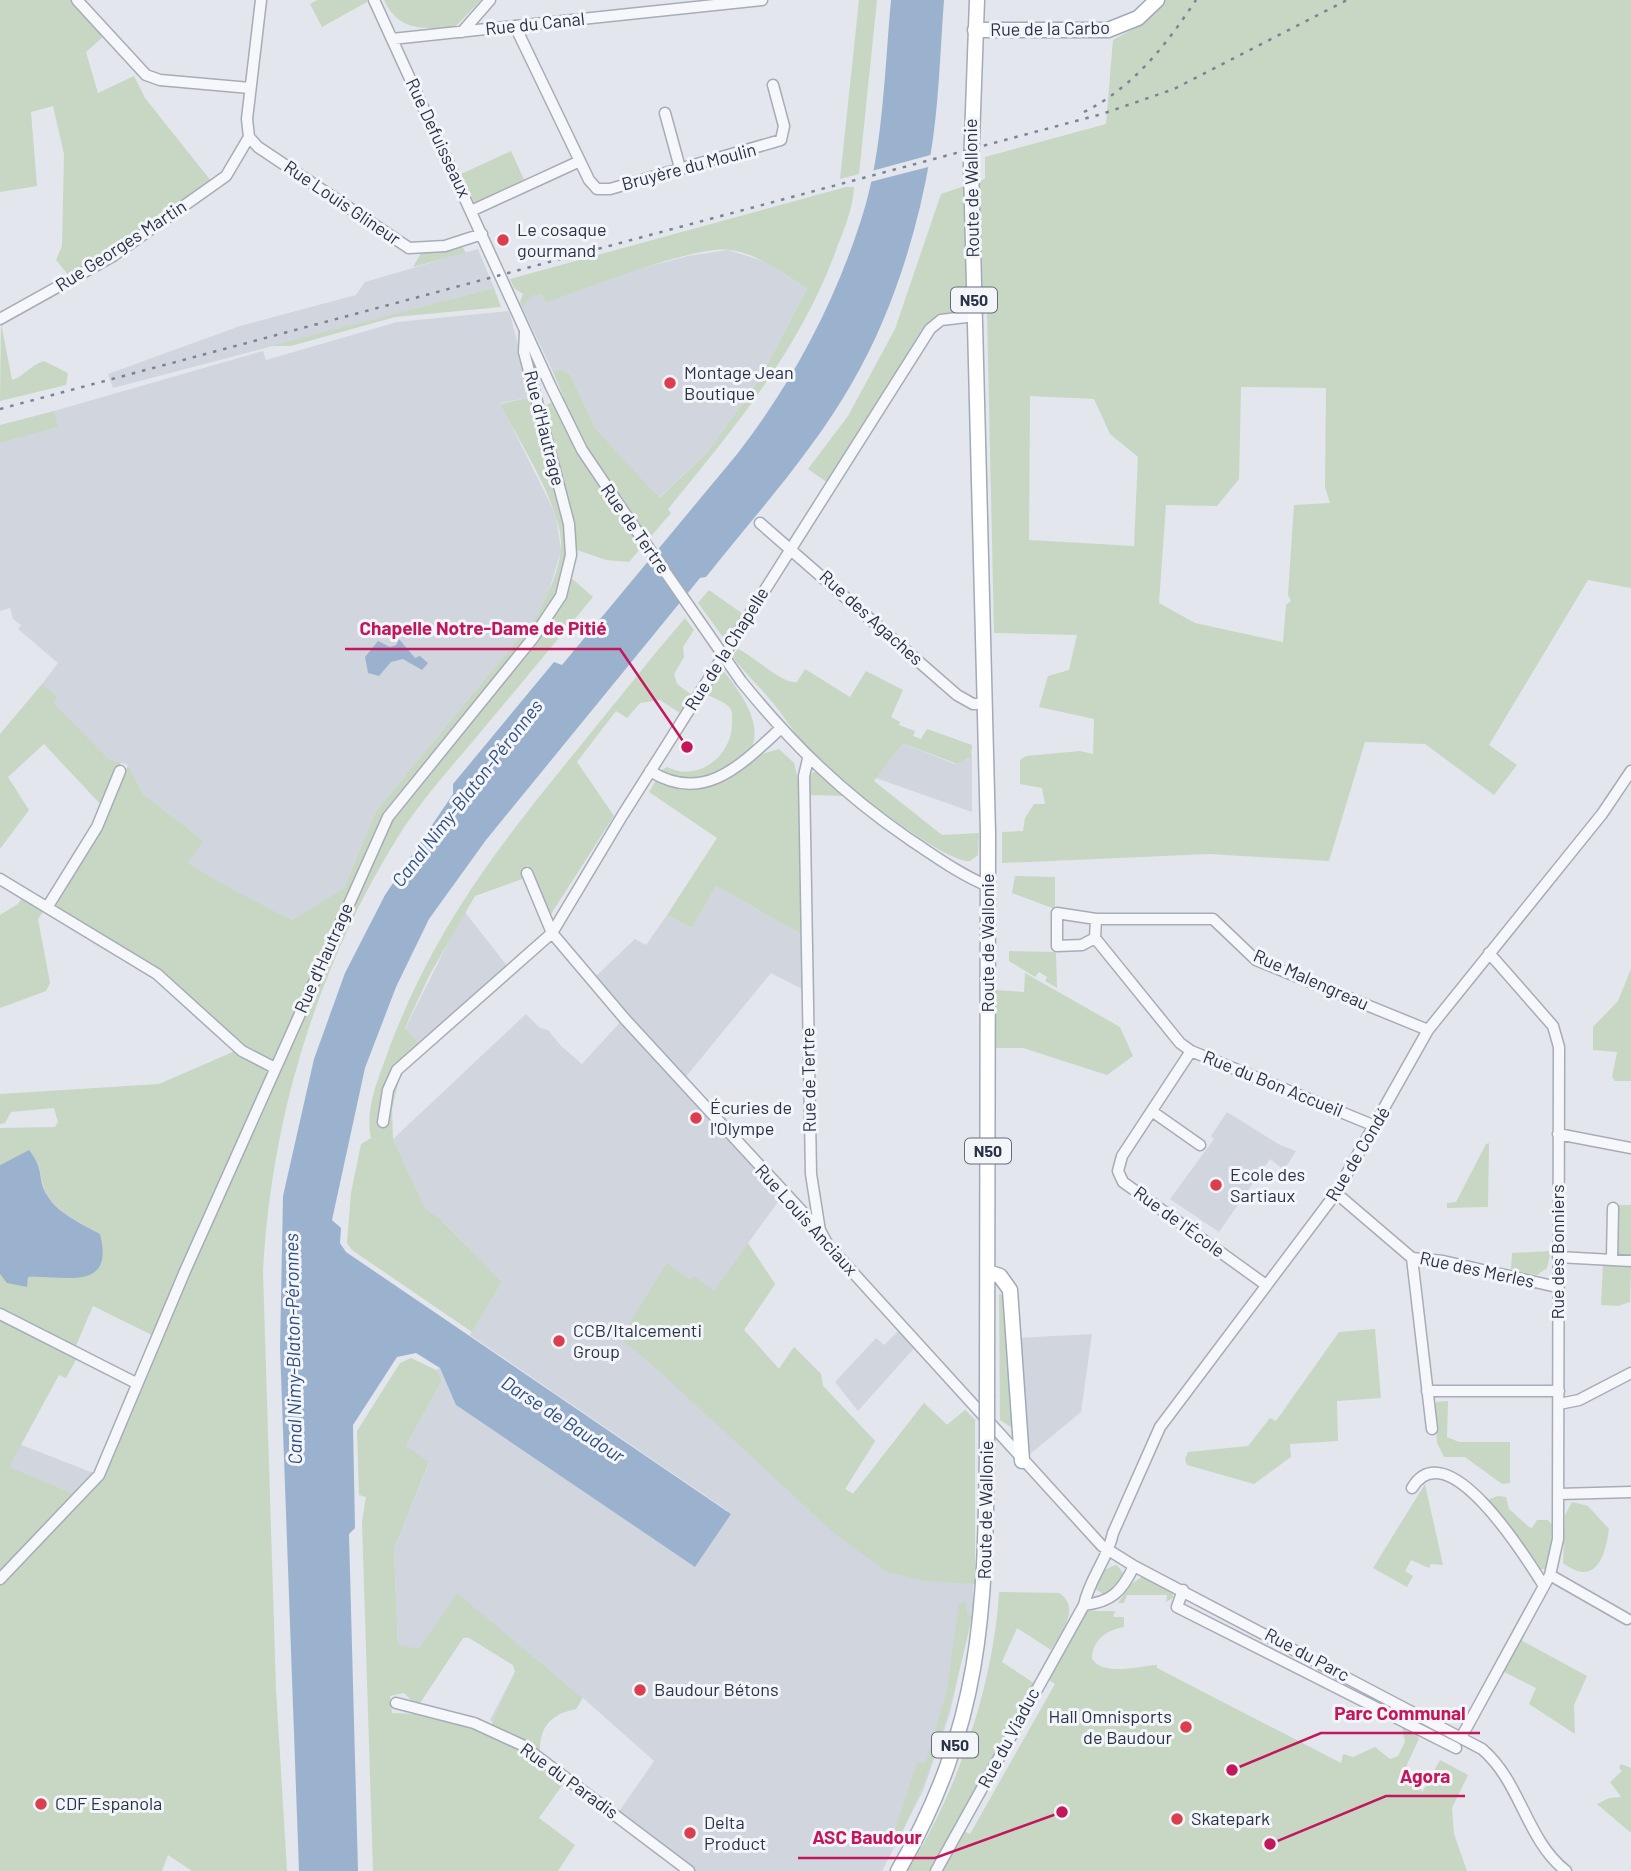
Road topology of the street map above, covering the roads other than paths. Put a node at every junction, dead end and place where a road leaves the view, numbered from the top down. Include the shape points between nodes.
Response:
1 (77, 0) edge
2 (261, 0) edge
3 (374, 0) edge
4 (490, 0) edge
5 (762, 0) edge
6 (977, 0) edge
7 (1157, 0) edge
8 (515, 26) junction
9 (975, 30) junction
10 (462, 32) junction
11 (392, 39) junction
12 (773, 85) dead end
13 (250, 88) junction
14 (666, 113) dead end
15 (249, 137) junction
16 (580, 161) junction
17 (680, 168) junction
18 (471, 211) junction
19 (482, 234) junction
20 (501, 275) joint
21 (975, 316) junction
22 (0, 319) edge
23 (525, 332) junction
24 (551, 387) junction
25 (534, 390) junction
26 (540, 408) junction
27 (760, 523) dead end
28 (791, 548) junction
29 (984, 704) junction
30 (780, 729) junction
31 (808, 759) junction
32 (120, 771) dead end
33 (650, 771) junction
34 (1631, 771) edge
35 (527, 873) dead end
36 (0, 879) edge
37 (988, 886) junction
38 (48, 906) junction
39 (1096, 919) junction
40 (552, 933) junction
41 (1095, 938) junction
42 (1489, 953) junction
43 (1428, 1030) junction
44 (1191, 1051) junction
45 (275, 1068) junction
46 (1153, 1112) junction
47 (383, 1122) dead end
48 (1375, 1126) junction
49 (1558, 1134) junction
50 (1200, 1145) dead end
51 (1631, 1148) edge
52 (1336, 1193) junction
53 (1614, 1208) dead end
54 (821, 1231) junction
55 (1558, 1256) junction
56 (1412, 1258) junction
57 (1612, 1259) junction
58 (1631, 1261) edge
59 (988, 1272) junction
60 (1266, 1285) junction
61 (1557, 1287) junction
62 (0, 1314) edge
63 (1631, 1373) edge
64 (136, 1383) junction
65 (1427, 1391) junction
66 (1559, 1391) junction
67 (1559, 1404) junction
68 (1432, 1429) dead end
69 (1021, 1461) junction
70 (1412, 1488) dead end
71 (1631, 1492) edge
72 (1559, 1493) junction
73 (1110, 1551) junction
74 (1134, 1566) junction
75 (1550, 1575) junction
76 (0, 1579) edge
77 (1544, 1586) junction
78 (1183, 1590) junction
79 (1084, 1605) junction
80 (1626, 1619) dead end
81 (396, 1703) dead end
82 (1462, 1736) junction
83 (1456, 1748) dead end
84 (688, 1871) edge
85 (898, 1871) edge
86 (936, 1871) edge
87 (1566, 1871) edge

1 - 13 street via 146,75
2 - 13 street
3 - 11 street, Rue Defuisseaux
4 - 10 street
5 - 8 street, Rue du Canal
6 - 9 main road, Route de Wallonie / N50
7 - 9 main road, Rue de la Carbo via 1138,18 1108,30
8 - 10 street, Rue du Canal
8 - 16 street, Bruyère du Moulin
9 - 21 main road, Route de Wallonie / N50 via 971,124
10 - 11 street, Rue du Canal
11 - 18 street, Rue Defuisseaux
12 - 17 street, Bruyère du Moulin via 784,126 780,140
13 - 15 street
14 - 17 street
15 - 19 street, Rue Louis Glineur via 409,248 445,246
15 - 22 street, Rue Georges Martin via 226,176 113,256
16 - 17 street, Bruyère du Moulin via 594,187 605,190
16 - 18 street
18 - 19 street, Rue Defuisseaux
19 - 20 street, Rue Defuisseaux
20 - 23 street, Rue de Tertre
21 - 28 street, Rue de la Chapelle via 950,317 930,329
21 - 29 main road, Route de Wallonie / N50
23 - 24 street, Rue de Tertre
23 - 25 street, Rue d'Hautrage via 524,352
24 - 25 street via 538,383
24 - 26 street via 540,399
24 - 30 street, Rue de Tertre, bridge via 582,450 741,681
25 - 26 street, Rue d'Hautrage
26 - 45 street, Rue d'Hautrage via 571,537 561,596 533,638 388,817
27 - 28 street, Rue des Agaches
28 - 29 street, Rue des Agaches via 957,695
28 - 33 street, Rue de la Chapelle
29 - 37 main road, Route de Wallonie / N50
30 - 31 street, Rue de Tertre
30 - 33 street via 743,764 710,781 682,784
31 - 37 street, Rue de Tertre via 882,820 965,876
31 - 54 street, Rue de Tertre via 804,776 811,1174
32 - 38 street via 97,828
33 - 40 street, Rue de la Chapelle
34 - 42 street, Rue de Condé via 1602,814
35 - 40 street, Rue Louis Anciaux
36 - 38 street
37 - 59 main road, Route de Wallonie / N50
38 - 45 street via 157,974 242,1051
39 - 41 street
39 - 41 street, Rue Malengreau via 1057,914 1057,946 1082,945
39 - 43 street, Rue Malengreau via 1213,919 1256,960
40 - 47 street, Rue de la Chapelle via 397,1070
40 - 54 street, Rue Louis Anciaux via 632,1027
41 - 44 street, Rue du Bon Accueil
42 - 43 street, Rue de Condé
42 - 49 street, Rue des Bonniers via 1557,1035
43 - 48 street, Rue de Condé
44 - 46 street, Rue de l'École
44 - 48 street, Rue du Bon Accueil
45 - 64 street, Rue d'Hautrage
46 - 50 street
46 - 60 street, Rue de l'École via 1119,1162 1123,1182
48 - 52 street, Rue de Condé
49 - 51 street
49 - 55 street, Rue des Bonniers
52 - 56 street, Rue des Merles
52 - 60 street, Rue de Condé
53 - 57 street
54 - 69 street, Rue Louis Anciaux via 846,1266
55 - 57 street
55 - 61 street, Rue des Bonniers
56 - 61 street, Rue des Merles
56 - 65 street
57 - 58 street
59 - 69 main road via 1007,1282 1012,1300
59 - 85 main road, Route de Wallonie / N50, bridge via 983,1610 970,1696 955,1748 928,1815
60 - 73 street, Rue de Condé via 1160,1427 1113,1533
61 - 66 street, Rue des Bonniers
62 - 64 street
63 - 67 street via 1579,1400
64 - 76 street, Rue d'Hautrage via 99,1475
65 - 66 street
65 - 68 street
66 - 67 street, Rue des Bonniers
67 - 72 street, Rue des Bonniers
69 - 73 street, Rue Louis Anciaux
70 - 77 street via 1419,1476 1431,1472 1448,1476 1478,1497 1506,1527
71 - 72 street
72 - 75 street, Rue des Bonniers via 1558,1539
73 - 74 street, Rue du Parc
73 - 79 street, Rue du Viaduc via 1086,1592
74 - 78 street, Rue du Parc
74 - 79 street via 1119,1593 1103,1603
75 - 77 street, Rue des Bonniers
75 - 80 street
77 - 82 street, Rue des Bonniers
78 - 82 street, Rue du Parc
78 - 83 street, Rue du Parc via 1177,1607
79 - 86 street, Rue du Viaduc
81 - 84 street, Rue du Paradis via 474,1723 522,1745
82 - 87 street, Rue du Parc via 1498,1764 1545,1851

